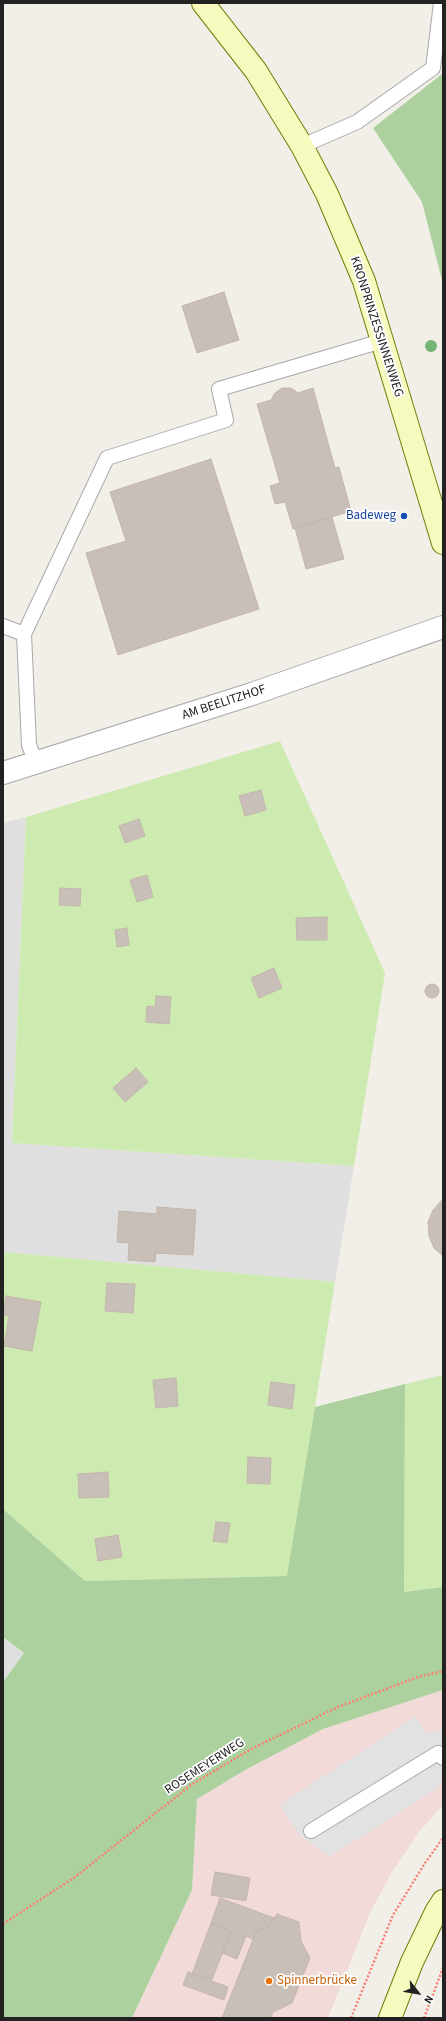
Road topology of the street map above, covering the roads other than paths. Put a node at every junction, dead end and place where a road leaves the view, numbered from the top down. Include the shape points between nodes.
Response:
1 (204, 3) edge
2 (441, 3) edge
3 (302, 146) junction
4 (382, 341) junction
5 (443, 542) edge
6 (3, 626) edge
7 (443, 627) edge
8 (24, 634) junction
9 (36, 763) junction
10 (3, 773) edge
11 (443, 1758) edge
12 (311, 1831) dead end
13 (443, 1901) edge
14 (390, 2018) edge

1 - 3 main road, KRONPRINZESSINNENWEG via 256,71
2 - 3 lane via 433,68 357,122
3 - 4 main road, KRONPRINZESSINNENWEG via 327,194 364,281
4 - 5 main road, KRONPRINZESSINNENWEG
4 - 8 lane via 219,389 226,420 107,458
6 - 8 lane
7 - 9 street, AM BEELITZHOF via 252,694
8 - 9 lane via 29,745
9 - 10 street, AM BEELITZHOF
11 - 12 lane via 438,1753
13 - 14 main road via 412,1962

